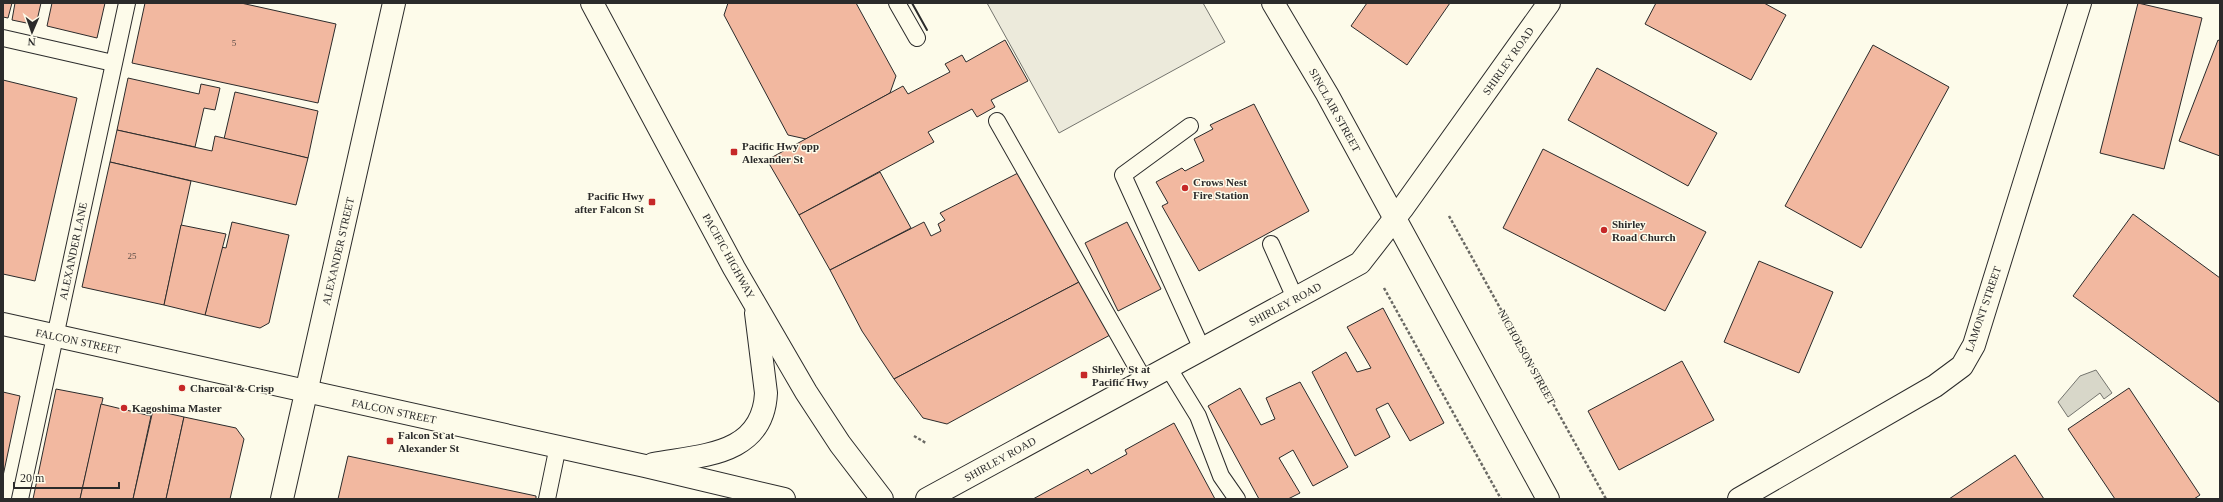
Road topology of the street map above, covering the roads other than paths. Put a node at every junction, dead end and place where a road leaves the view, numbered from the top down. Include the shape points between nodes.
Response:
1 (127, 3) edge
2 (394, 3) edge
3 (592, 3) edge
4 (897, 3) edge
5 (1273, 3) edge
6 (1549, 3) edge
7 (2080, 3) edge
8 (3, 38) edge
9 (917, 38) dead end
10 (113, 63) junction
11 (997, 121) dead end
12 (1190, 126) dead end
13 (1395, 219) junction
14 (1271, 244) dead end
15 (1295, 298) junction
16 (755, 304) junction
17 (3, 324) edge
18 (54, 336) junction
19 (1202, 348) junction
20 (1168, 367) junction
21 (1144, 380) junction
22 (307, 391) junction
23 (558, 446) junction
24 (645, 466) junction
25 (735, 493) edge
26 (20, 499) edge
27 (282, 499) edge
28 (547, 499) edge
29 (784, 499) edge
30 (882, 499) edge
31 (927, 499) edge
32 (1237, 499) edge
33 (1548, 499) edge
34 (1739, 499) edge

1 - 10 lane, ALEXANDER LANE
2 - 22 main road, ALEXANDER STREET
3 - 16 main road, PACIFIC HIGHWAY
4 - 9 lane
5 - 13 main road, SINCLAIR STREET via 1327,94
6 - 13 main road, SHIRLEY ROAD
7 - 34 main road, LAMONT STREET via 1974,345 1962,366 1935,386
8 - 10 lane
10 - 18 lane, ALEXANDER LANE
11 - 21 lane
12 - 19 lane via 1123,175
13 - 15 main road, SHIRLEY ROAD via 1360,263
13 - 33 main road
14 - 15 lane
15 - 19 main road, SHIRLEY ROAD
16 - 24 main road via 766,392 758,425 750,436 728,449
16 - 30 main road, PACIFIC HIGHWAY via 834,434
17 - 18 main road, FALCON STREET
18 - 22 main road, FALCON STREET
18 - 26 lane, ALEXANDER LANE
19 - 20 main road, SHIRLEY ROAD
20 - 21 main road, SHIRLEY ROAD
20 - 32 lane via 1198,416 1221,476
21 - 31 main road, SHIRLEY ROAD
22 - 23 main road, FALCON STREET
22 - 27 main road, ALEXANDER STREET
23 - 24 main road, FALCON STREET
23 - 28 lane
24 - 25 main road, FALCON STREET
25 - 29 main road, FALCON STREET

